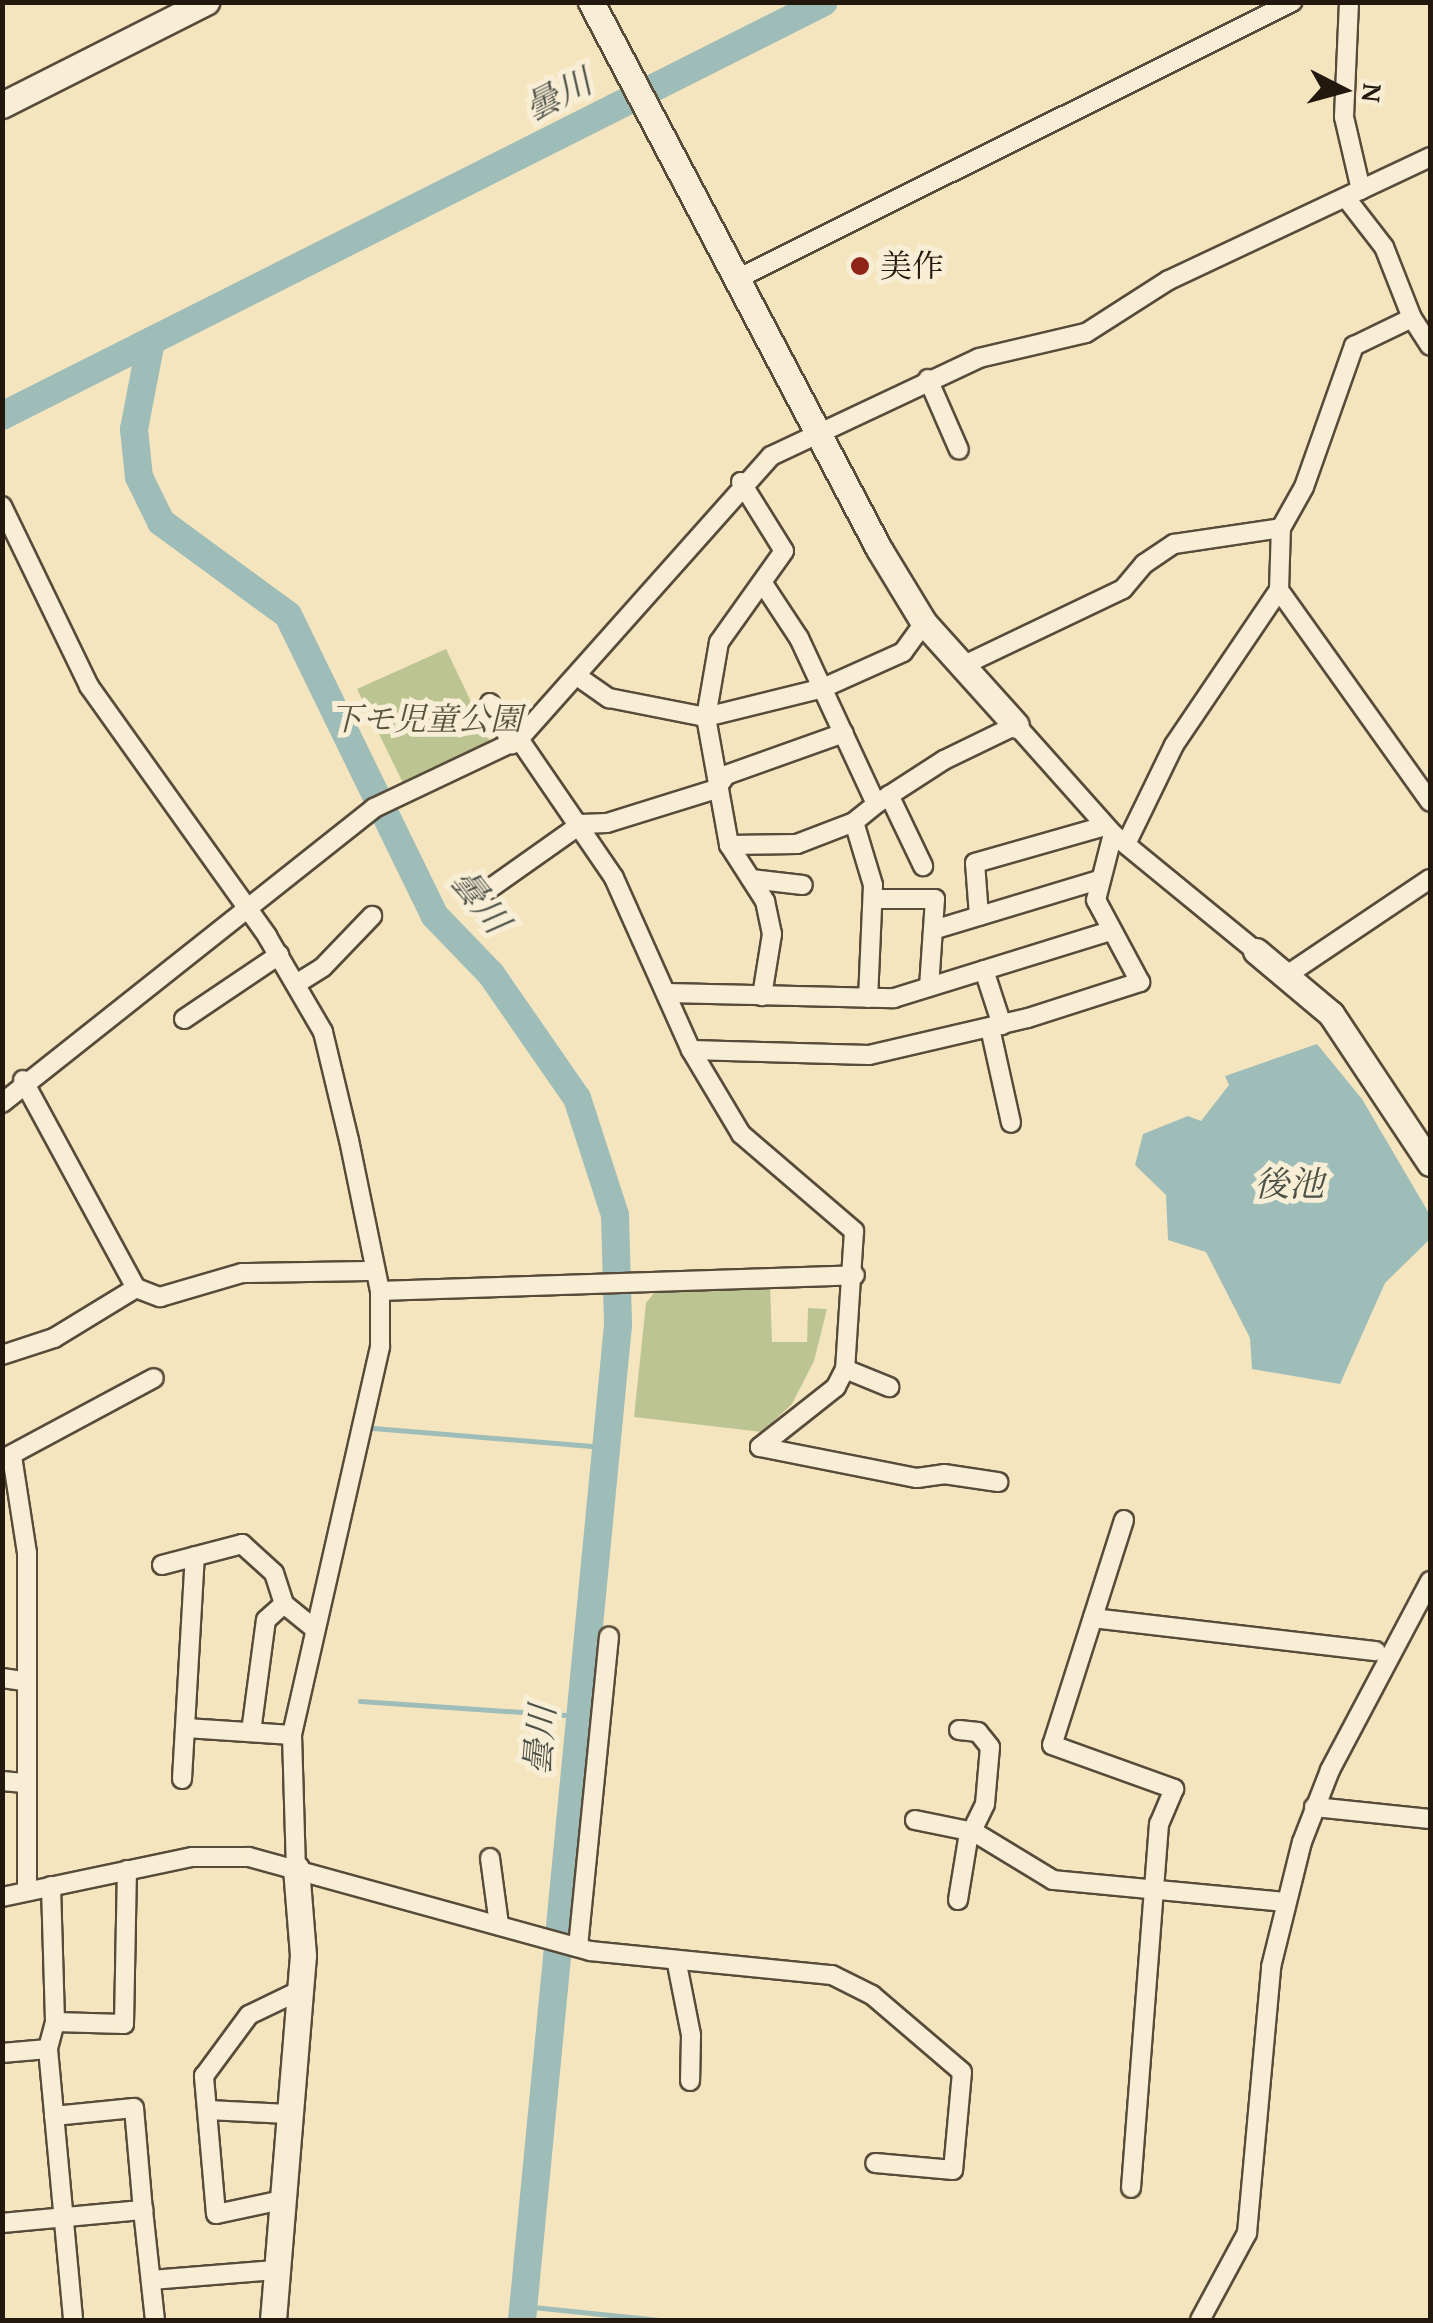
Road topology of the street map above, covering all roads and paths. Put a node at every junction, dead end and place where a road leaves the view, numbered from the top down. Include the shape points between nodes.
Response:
1 (206, 2) edge
2 (591, 2) edge
3 (1292, 2) edge
4 (1349, 2) edge
5 (2, 105) edge
6 (1430, 158) edge
7 (1354, 194) junction
8 (735, 280) junction
9 (1412, 318) junction
10 (1430, 346) edge
11 (928, 379) junction
12 (818, 436) junction
13 (959, 450) dead end
14 (741, 482) junction
15 (2, 506) edge
16 (1281, 528) junction
17 (764, 586) junction
18 (1279, 590) junction
19 (924, 623) junction
20 (964, 666) junction
21 (577, 676) junction
22 (823, 688) junction
23 (490, 704) dead end
24 (706, 717) junction
25 (1016, 726) junction
26 (844, 733) junction
27 (516, 741) junction
28 (716, 789) junction
29 (882, 800) junction
30 (1430, 802) edge
31 (854, 822) junction
32 (582, 824) junction
33 (1115, 834) junction
34 (730, 844) junction
35 (923, 866) dead end
36 (751, 879) junction
37 (1430, 879) edge
38 (1098, 880) junction
39 (803, 885) dead end
40 (485, 892) dead end
41 (874, 899) junction
42 (249, 911) junction
43 (372, 916) dead end
44 (979, 916) junction
45 (933, 930) junction
46 (1110, 931) junction
47 (1256, 951) joint
48 (278, 955) junction
49 (984, 970) junction
50 (1287, 976) junction
51 (296, 984) junction
52 (929, 988) junction
53 (666, 993) junction
54 (762, 996) junction
55 (868, 998) junction
56 (184, 1019) dead end
57 (996, 1026) junction
58 (691, 1050) junction
59 (23, 1080) junction
60 (2, 1103) edge
61 (1011, 1123) dead end
62 (1422, 1133) edge
63 (1430, 1164) edge
64 (374, 1271) junction
65 (855, 1276) junction
66 (136, 1288) junction
67 (380, 1291) junction
68 (2, 1355) edge
69 (845, 1369) junction
70 (154, 1378) dead end
71 (889, 1387) dead end
72 (7, 1458) edge
73 (998, 1482) dead end
74 (1124, 1520) dead end
75 (195, 1556) junction
76 (162, 1564) dead end
77 (1430, 1581) edge
78 (284, 1604) junction
79 (1093, 1618) junction
80 (314, 1628) junction
81 (609, 1637) dead end
82 (1376, 1651) dead end
83 (2, 1678) edge
84 (24, 1680) junction
85 (186, 1728) junction
86 (959, 1730) dead end
87 (251, 1732) junction
88 (292, 1734) junction
89 (182, 1779) dead end
90 (2, 1781) edge
91 (24, 1783) junction
92 (1314, 1808) junction
93 (1430, 1819) edge
94 (914, 1820) dead end
95 (974, 1832) junction
96 (490, 1858) dead end
97 (296, 1868) junction
98 (128, 1870) junction
99 (52, 1886) junction
100 (1154, 1890) junction
101 (27, 1891) junction
102 (2, 1897) edge
103 (958, 1900) dead end
104 (1284, 1902) junction
105 (499, 1924) junction
106 (576, 1947) junction
107 (677, 1964) junction
108 (299, 1992) junction
109 (55, 2022) junction
110 (48, 2049) junction
111 (2, 2053) edge
112 (690, 2082) dead end
113 (208, 2110) junction
114 (288, 2114) junction
115 (54, 2116) junction
116 (875, 2163) dead end
117 (1131, 2188) dead end
118 (282, 2200) junction
119 (143, 2210) junction
120 (64, 2218) junction
121 (2, 2222) edge
122 (276, 2270) junction
123 (151, 2280) junction
124 (73, 2320) edge
125 (155, 2320) edge
126 (272, 2320) edge
127 (1200, 2320) edge

1 - 5 street
2 - 8 street
3 - 8 street
4 - 7 street via 1344,117
6 - 7 street
7 - 9 street
7 - 11 street via 1169,280 1086,334 980,358
8 - 12 street
9 - 10 street
9 - 16 street via 1354,346 1304,487
11 - 12 street
11 - 13 street
12 - 14 street via 770,456
12 - 19 street
14 - 17 street via 784,551
14 - 21 street
15 - 42 street via 88,686
16 - 18 street
16 - 20 street via 1174,544 1123,589
17 - 22 street
17 - 24 street via 719,642
18 - 30 street
18 - 33 street
19 - 20 street
19 - 22 street via 903,652
20 - 25 street
21 - 24 street via 608,698
21 - 27 street
22 - 24 street
22 - 26 street
23 - 27 street
24 - 28 street
25 - 29 street via 970,745
25 - 33 street
26 - 28 street via 726,776
26 - 29 street
27 - 32 street
27 - 42 street via 374,808
28 - 32 street via 607,823
28 - 34 street
29 - 31 street
29 - 35 street
31 - 34 street via 797,844
31 - 41 street
32 - 40 street
32 - 53 street
33 - 38 street
33 - 44 street via 975,863
33 - 47 street
34 - 36 street
36 - 39 street
36 - 54 street via 772,934
37 - 50 street
38 - 44 street
38 - 46 street via 1096,900
41 - 45 street via 935,900
41 - 55 street
42 - 48 street
42 - 59 street
43 - 51 street via 323,967
44 - 45 street
45 - 52 street
46 - 49 street
46 - 57 street via 1140,982
47 - 50 street
48 - 51 street
48 - 56 street
49 - 52 street
49 - 57 street
50 - 62 street via 1331,1014
51 - 64 street via 323,1032
52 - 55 street
53 - 54 street
53 - 58 street
54 - 55 street
57 - 58 street via 869,1055
57 - 61 street
58 - 65 street via 741,1134 854,1231
59 - 60 street
59 - 66 street
62 - 63 street
64 - 66 street via 242,1273 160,1297
64 - 67 street
65 - 67 street
65 - 69 street
66 - 68 street via 54,1338
67 - 80 street via 380,1347
69 - 71 street
69 - 73 street via 836,1387 760,1447 917,1478 944,1474
70 - 72 street
72 - 84 street via 26,1553
74 - 79 street
75 - 76 street
75 - 78 street via 242,1544 274,1573
75 - 85 street
77 - 92 street
78 - 80 street
78 - 87 street via 266,1620
79 - 82 street
79 - 100 street via 1052,1745 1174,1789 1159,1824
80 - 88 street
81 - 106 street
83 - 84 street
84 - 91 street
85 - 87 street
85 - 89 street
86 - 95 street via 978,1732 990,1747 985,1804
87 - 88 street
88 - 97 street
90 - 91 street
91 - 101 street
92 - 93 street
92 - 104 street
94 - 95 street
95 - 100 street via 1054,1880
95 - 103 street
96 - 105 street
97 - 98 street via 221,1854
97 - 105 street
97 - 108 street
98 - 99 street
98 - 109 street via 124,2024
99 - 101 street
99 - 109 street
100 - 104 street
100 - 117 street
101 - 102 street
104 - 127 street via 1247,2233
105 - 106 street
106 - 107 street
107 - 112 street via 691,2035
107 - 116 street via 832,1975 872,1996 962,2072 953,2170
108 - 113 street via 249,2015 231,2035 204,2076
108 - 114 street
109 - 110 street
110 - 111 street
110 - 115 street
113 - 114 street
113 - 118 street via 216,2214
114 - 118 street
115 - 119 street via 134,2108
115 - 120 street
118 - 122 street
119 - 120 street
119 - 123 street
120 - 121 street
120 - 124 street
122 - 123 street
122 - 126 street
123 - 125 street

